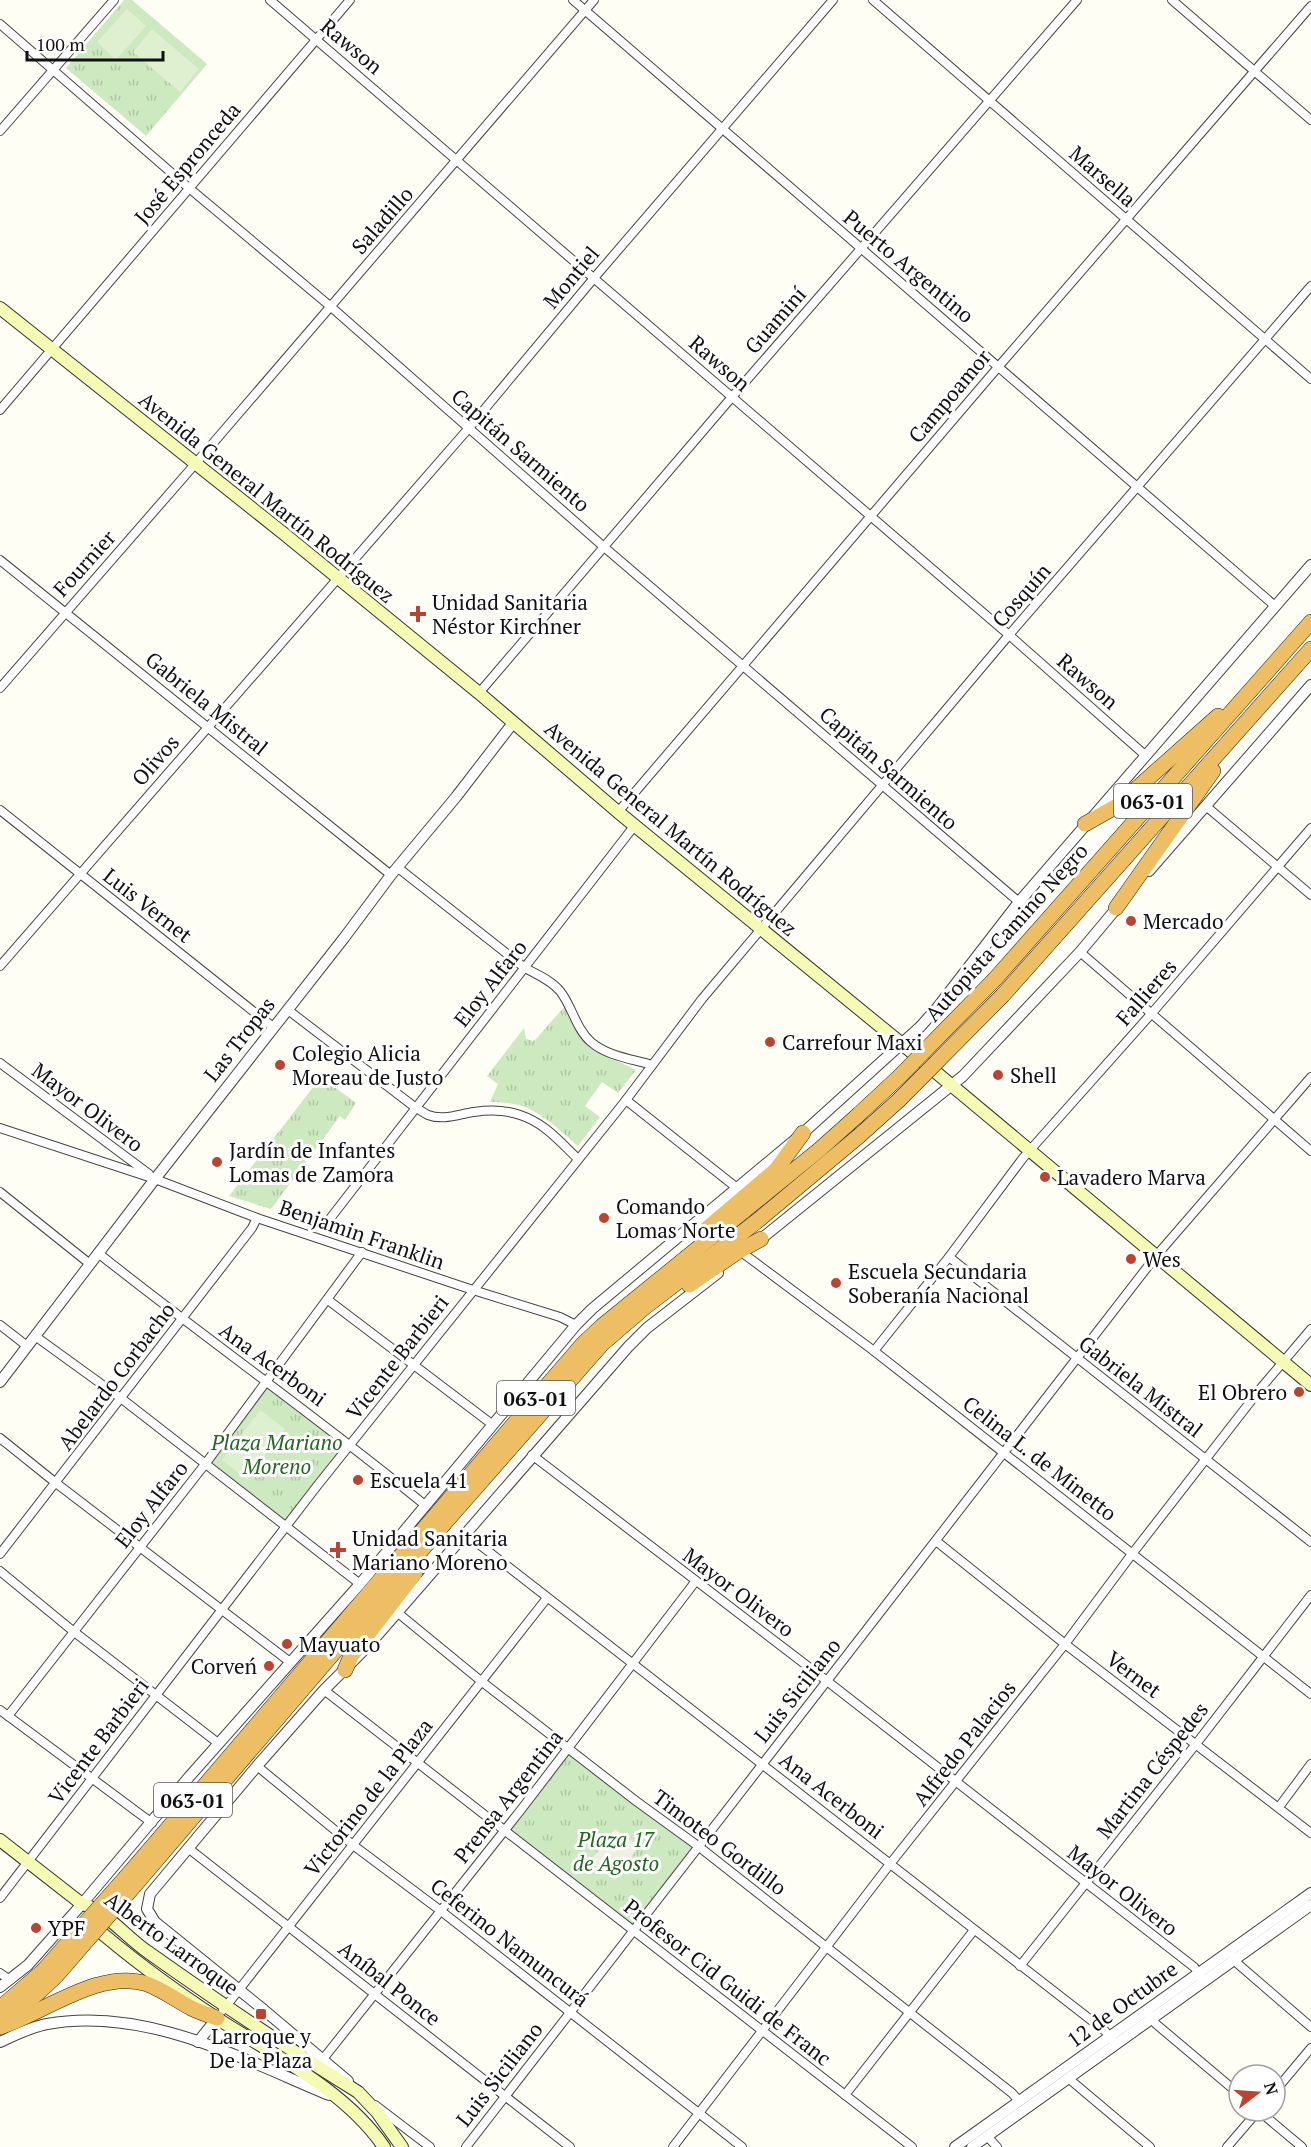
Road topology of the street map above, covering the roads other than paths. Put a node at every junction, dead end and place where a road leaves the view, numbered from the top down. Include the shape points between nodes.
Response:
1 (114, 0) edge
2 (270, 0) edge
3 (350, 0) edge
4 (573, 0) edge
5 (594, 0) edge
6 (833, 0) edge
7 (873, 0) edge
8 (1077, 0) edge
9 (1172, 0) edge
10 (1311, 6) edge
11 (585, 10) junction
12 (0, 24) edge
13 (316, 39) junction
14 (53, 70) junction
15 (1255, 71) junction
16 (990, 101) junction
17 (1311, 120) edge
18 (722, 129) junction
19 (0, 131) edge
20 (458, 160) junction
21 (189, 188) junction
22 (1126, 219) junction
23 (860, 249) junction
24 (594, 278) junction
25 (1311, 286) edge
26 (330, 306) junction
27 (0, 308) edge
28 (1265, 340) junction
29 (52, 349) junction
30 (999, 366) junction
31 (1311, 379) edge
32 (732, 397) junction
33 (0, 410) edge
34 (468, 429) junction
35 (196, 464) junction
36 (1139, 487) junction
37 (870, 517) junction
38 (604, 547) junction
39 (0, 560) edge
40 (1311, 565) edge
41 (337, 578) junction
42 (1275, 606) junction
43 (64, 612) junction
44 (1311, 622) edge
45 (1009, 635) junction
46 (1311, 650) edge
47 (742, 665) junction
48 (1265, 674) junction
49 (1311, 685) edge
50 (0, 688) edge
51 (479, 693) junction
52 (513, 723) junction
53 (208, 727) junction
54 (1145, 755) junction
55 (881, 786) junction
56 (1207, 807) junction
57 (0, 810) edge
58 (618, 812) junction
59 (1085, 824) junction
60 (635, 825) junction
61 (1311, 828) edge
62 (1279, 866) junction
63 (394, 871) junction
64 (80, 874) junction
65 (1311, 895) edge
66 (1019, 903) junction
67 (1116, 908) junction
68 (760, 928) junction
69 (1080, 952) junction
70 (0, 966) edge
71 (525, 968) junction
72 (288, 1010) junction
73 (1152, 1013) junction
74 (273, 1027) junction
75 (902, 1044) junction
76 (0, 1063) edge
77 (652, 1065) junction
78 (1311, 1077) edge
79 (952, 1085) junction
80 (626, 1100) junction
81 (416, 1108) junction
82 (1275, 1119) junction
83 (0, 1128) edge
84 (804, 1133) junction
85 (1030, 1150) junction
86 (1311, 1151) edge
87 (578, 1159) junction
88 (155, 1179) junction
89 (737, 1188) junction
90 (0, 1192) edge
91 (257, 1218) junction
92 (329, 1220) dead end
93 (761, 1239) junction
94 (362, 1252) junction
95 (98, 1253) junction
96 (744, 1254) junction
97 (1156, 1256) junction
98 (949, 1257) junction
99 (90, 1264) junction
100 (473, 1290) junction
101 (641, 1295) junction
102 (328, 1300) junction
103 (181, 1319) junction
104 (576, 1324) junction
105 (0, 1325) edge
106 (1311, 1329) edge
107 (35, 1336) junction
108 (602, 1344) junction
109 (27, 1346) junction
110 (874, 1351) junction
111 (1076, 1358) junction
112 (1282, 1361) junction
113 (413, 1365) junction
114 (267, 1381) junction
115 (0, 1382) edge
116 (1311, 1385) edge
117 (122, 1399) junction
118 (497, 1432) junction
119 (0, 1438) edge
120 (351, 1445) junction
121 (1004, 1452) junction
122 (532, 1455) junction
123 (1205, 1460) junction
124 (206, 1463) junction
125 (56, 1483) junction
126 (425, 1505) junction
127 (449, 1518) junction
128 (286, 1528) junction
129 (466, 1534) junction
130 (936, 1541) junction
131 (1311, 1542) edge
132 (140, 1548) junction
133 (0, 1554) edge
134 (1132, 1554) junction
135 (0, 1571) edge
136 (695, 1582) junction
137 (360, 1584) junction
138 (1311, 1595) edge
139 (547, 1598) junction
140 (222, 1610) junction
141 (398, 1613) junction
142 (73, 1631) junction
143 (1065, 1644) junction
144 (1262, 1656) junction
145 (290, 1662) junction
146 (633, 1664) junction
147 (345, 1670) junction
148 (481, 1681) junction
149 (827, 1681) junction
150 (324, 1690) junction
151 (1311, 1694) edge
152 (155, 1695) junction
153 (4, 1713) edge
154 (218, 1743) junction
155 (1196, 1744) junction
156 (568, 1749) junction
157 (418, 1763) junction
158 (762, 1764) junction
159 (1311, 1764) edge
160 (257, 1766) junction
161 (93, 1778) junction
162 (956, 1782) junction
163 (1279, 1807) junction
164 (152, 1823) junction
165 (505, 1830) junction
166 (1311, 1833) edge
167 (0, 1840) edge
168 (353, 1845) junction
169 (698, 1846) junction
170 (188, 1848) junction
171 (28, 1861) junction
172 (890, 1864) junction
173 (131, 1881) junction
174 (1086, 1885) junction
175 (1311, 1893) edge
176 (0, 1898) edge
177 (82, 1904) junction
178 (1311, 1905) edge
179 (441, 1911) junction
180 (289, 1927) junction
181 (633, 1930) junction
182 (974, 1930) junction
183 (828, 1948) junction
184 (1232, 1955) junction
185 (1020, 1966) junction
186 (0, 1973) edge
187 (50, 1974) junction
188 (1202, 1977) junction
189 (5, 1983) edge
190 (239, 1989) junction
191 (375, 1995) junction
192 (0, 2008) edge
193 (221, 2012) junction
194 (570, 2012) junction
195 (911, 2013) junction
196 (1149, 2015) junction
197 (0, 2021) edge
198 (0, 2027) edge
199 (1311, 2027) edge
200 (763, 2031) junction
201 (1113, 2040) junction
202 (0, 2042) edge
203 (198, 2042) junction
204 (1311, 2048) edge
205 (323, 2059) junction
206 (1287, 2077) edge
207 (1068, 2078) junction
208 (1227, 2083) edge
209 (362, 2095) junction
210 (505, 2095) junction
211 (845, 2096) junction
212 (335, 2097) junction
213 (1019, 2101) junction
214 (699, 2113) junction
215 (1248, 2123) edge
216 (1273, 2123) edge
217 (987, 2136) junction
218 (384, 2147) edge
219 (402, 2147) edge
220 (430, 2147) edge
221 (466, 2147) edge
222 (570, 2147) edge
223 (673, 2147) edge
224 (742, 2147) edge
225 (912, 2147) edge
226 (955, 2147) edge
227 (972, 2147) edge
228 (997, 2147) edge
229 (1150, 2147) edge
230 (1227, 2147) edge
231 (1302, 2147) edge

1 - 14 street
2 - 13 street, Rawson
3 - 13 street, José Espronceda
4 - 11 street, Puerto Argentino
5 - 11 street, Saladillo
6 - 18 street, Montiel
7 - 16 street, Marsella
8 - 16 street, Guaminí
9 - 15 street
10 - 15 street, Campoamor
11 - 18 street, Puerto Argentino
11 - 20 street, Saladillo
12 - 14 street, Capitán Sarmiento
13 - 20 street, Rawson
13 - 21 street, José Espronceda
14 - 19 street
14 - 21 street, Capitán Sarmiento
15 - 17 street
15 - 22 street, Campoamor
16 - 22 street, Marsella
16 - 23 street, Guaminí
18 - 23 street, Puerto Argentino
18 - 24 street, Montiel
20 - 24 street, Rawson
20 - 26 street, Saladillo
21 - 26 street, Capitán Sarmiento
21 - 29 street, José Espronceda
22 - 28 street, Marsella
22 - 30 street, Campoamor
23 - 30 street, Puerto Argentino
23 - 32 street, Guaminí
24 - 32 street, Rawson
24 - 34 street, Montiel
25 - 28 street, Cosquín
26 - 34 street, Capitán Sarmiento
26 - 35 street, Saladillo
27 - 29 main road, Avenida General Martín Rodríguez
28 - 31 street, Marsella
28 - 36 street, Cosquín
29 - 33 street, José Espronceda
29 - 35 main road, Avenida General Martín Rodríguez
30 - 36 street, Puerto Argentino
30 - 37 street, Campoamor
32 - 37 street, Rawson
32 - 38 street, Guaminí
34 - 38 street, Capitán Sarmiento
34 - 41 street, Montiel
35 - 41 main road, Avenida General Martín Rodríguez
35 - 43 street, Fournier
36 - 42 street, Puerto Argentino
36 - 45 street, Cosquín
37 - 45 street, Rawson
37 - 47 street, Campoamor
38 - 47 street, Capitán Sarmiento
38 - 51 street, Guaminí
39 - 43 street, Gabriela Mistral
40 - 42 street
41 - 51 main road, Avenida General Martín Rodríguez
41 - 53 street, Olivos
42 - 54 street
43 - 50 street, Fournier
43 - 53 street, Gabriela Mistral
44 - 48 highway, Autopista Camino Negro / 063-01
45 - 54 street, Rawson
45 - 55 street, Cosquín
46 - 67 highway via 1224,756
46 - 108 highway, Autopista Camino Negro / 063-01, bridge via 1003,994 899,1100 801,1186
47 - 55 street, Capitán Sarmiento
47 - 58 street, Campoamor
48 - 59 highway via 1117,806
48 - 101 highway, Autopista Camino Negro / 063-01, bridge via 995,980 900,1076 819,1150
49 - 56 street
51 - 52 main road, Avenida General Martín Rodríguez
52 - 58 main road, Avenida General Martín Rodríguez
52 - 63 street, Las Tropas
53 - 63 street, Gabriela Mistral
53 - 64 street, Olivos
54 - 59 street
55 - 66 street, Capitán Sarmiento
55 - 68 street, Cosquín
56 - 62 street
56 - 67 street
57 - 64 street, Luis Vernet
58 - 60 main road, Avenida General Martín Rodríguez
59 - 66 street
60 - 68 main road, Avenida General Martín Rodríguez
60 - 71 street, Eloy Alfaro
61 - 62 street, Fallieres
62 - 65 street
62 - 73 street, Fallieres
63 - 71 street, Gabriela Mistral
63 - 72 street, Las Tropas
64 - 70 street, Olivos
64 - 74 street, Luis Vernet
66 - 75 street via 937,1008
67 - 69 street
68 - 75 main road, Avenida General Martín Rodríguez
68 - 77 street, Vicente Barbieri
69 - 73 street
69 - 79 street
71 - 77 street, Gabriela Mistral via 559,990 590,1041 608,1053
71 - 81 street, Eloy Alfaro
72 - 74 street, Las Tropas
72 - 81 street
73 - 82 street
73 - 85 street, Fallieres
74 - 88 street, Las Tropas
75 - 79 main road, Avenida General Martín Rodríguez
75 - 84 street
76 - 88 street, Mayor Olivero
77 - 80 street, Vicente Barbieri
78 - 82 street, Luis Siciliano
79 - 85 main road, Avenida General Martín Rodríguez
79 - 93 street
80 - 87 street, Vicente Barbieri
80 - 89 street
81 - 87 street via 440,1118 474,1112 518,1114 550,1131
81 - 92 street, Eloy Alfaro
82 - 86 street
82 - 97 street, Luis Siciliano
83 - 88 street, Benjamin Franklin
84 - 89 street
84 - 101 highway via 776,1170 659,1272
85 - 97 main road, Avenida General Martín Rodríguez
85 - 98 street
87 - 100 street, Vicente Barbieri
88 - 91 street, Benjamin Franklin
88 - 95 street, Las Tropas
89 - 104 street
90 - 99 street
91 - 94 street, Benjamin Franklin
91 - 103 street, Abelardo Corbacho
93 - 96 street
93 - 108 highway
94 - 100 street, Benjamin Franklin
94 - 102 street, Eloy Alfaro
95 - 99 street, Las Tropas
95 - 103 street, Ana Acerboni
96 - 110 street, Celina L. de Minetto
96 - 122 street via 647,1328
97 - 111 street, Luis Siciliano
97 - 112 main road, Avenida General Martín Rodríguez
98 - 110 street
98 - 111 street, Gabriela Mistral
99 - 107 street, Las Tropas
100 - 104 street, Benjamin Franklin
100 - 113 street, Vicente Barbieri
101 - 118 highway, Autopista Camino Negro / 063-01 via 583,1344
102 - 113 street
102 - 114 street, Eloy Alfaro
103 - 114 street, Ana Acerboni
103 - 117 street, Abelardo Corbacho
104 - 118 street
105 - 109 street
106 - 112 street, Alfredo Palacios
107 - 109 street, Las Tropas
107 - 117 street
108 - 127 highway, Autopista Camino Negro / 063-01
109 - 115 street, Las Tropas
110 - 121 street, Celina L. de Minetto
111 - 121 street, Luis Siciliano
111 - 123 street, Gabriela Mistral
112 - 116 main road, Avenida General Martín Rodríguez
112 - 123 street, Alfredo Palacios
113 - 118 street
113 - 120 street, Vicente Barbieri
114 - 120 street, Ana Acerboni
114 - 124 street, Eloy Alfaro
117 - 124 street
117 - 125 street, Abelardo Corbacho
118 - 126 highway via 434,1502
118 - 173 highway, Autopista Camino Negro / 063-01
119 - 125 street
120 - 126 street, Ana Acerboni
120 - 128 street, Vicente Barbieri
121 - 130 street, Luis Siciliano
121 - 134 street, Celina L. de Minetto
122 - 129 street
122 - 136 street, Mayor Olivero
123 - 131 street, Gabriela Mistral
123 - 134 street, Alfredo Palacios
124 - 128 street
124 - 132 street, Eloy Alfaro
125 - 132 street
125 - 133 street, Abelardo Corbacho
126 - 137 street
127 - 147 highway via 425,1561 351,1656
127 - 173 highway, Autopista Camino Negro / 063-01
128 - 137 street
128 - 140 street, Vicente Barbieri
129 - 139 street, Ana Acerboni
129 - 141 street
130 - 143 street, Vernet
130 - 149 street, Luis Siciliano
132 - 140 street
132 - 142 street, Eloy Alfaro
134 - 143 street, Alfredo Palacios
134 - 144 street, Celina L. de Minetto
135 - 142 street
136 - 146 street, Prensa Argentina
136 - 149 street, Mayor Olivero
137 - 145 street
138 - 144 street, Martina Céspedes
139 - 146 street, Ana Acerboni
139 - 148 street, Victorino de la Plaza
140 - 145 street
140 - 152 street, Vicente Barbieri
141 - 147 street
141 - 148 street, Timoteo Gordillo
142 - 152 street
142 - 153 street, Eloy Alfaro
143 - 155 street, Vernet
143 - 162 street, Alfredo Palacios
144 - 151 street, Celina L. de Minetto
144 - 155 street, Martina Céspedes
145 - 154 street
146 - 156 street, Prensa Argentina
146 - 158 street, Ana Acerboni
147 - 150 street
148 - 156 street, Timoteo Gordillo
148 - 157 street, Victorino de la Plaza
149 - 158 street, Luis Siciliano
149 - 162 street, Mayor Olivero
150 - 157 street, Profesor Cid Guidi de Franc
150 - 160 street
152 - 154 street
152 - 161 street, Vicente Barbieri
153 - 161 street
154 - 164 street
155 - 163 street, Vernet
155 - 174 street, Martina Céspedes
156 - 165 street, Prensa Argentina
156 - 169 street, Timoteo Gordillo
157 - 165 street, Profesor Cid Guidi de Franc
157 - 168 street, Victorino de la Plaza
158 - 169 street, Luis Siciliano
158 - 172 street, Ana Acerboni
159 - 163 street
160 - 168 street, Ceferino Namuncurá
160 - 170 street
161 - 164 street
161 - 171 street, Vicente Barbieri
162 - 172 street, Alfredo Palacios
162 - 174 street, Mayor Olivero
163 - 166 street, Vernet
164 - 177 street
165 - 179 street, Prensa Argentina
165 - 181 street, Profesor Cid Guidi de Franc
167 - 171 main road
168 - 179 street, Ceferino Namuncurá
168 - 180 street, Victorino de la Plaza
169 - 181 street, Luis Siciliano
169 - 183 street, Timoteo Gordillo
170 - 180 street, Aníbal Ponce
170 - 190 street via 148,1897 149,1915
171 - 176 street, Vicente Barbieri
171 - 177 main road
172 - 182 street, Ana Acerboni
172 - 183 street, Alfredo Palacios
173 - 187 highway, Autopista Camino Negro / 063-01, bridge
174 - 185 street, Martina Céspedes
174 - 188 street, Mayor Olivero
175 - 184 street, 12 de Octubre
177 - 189 street via 28,1965
177 - 193 main road, Alberto Larroque via 83,1918 111,1941
178 - 184 street, 12 de Octubre
179 - 191 street, Prensa Argentina
179 - 194 street, Ceferino Namuncurá
180 - 190 street, Victorino de la Plaza
180 - 191 street, Aníbal Ponce
181 - 194 street, Luis Siciliano
181 - 200 street, Profesor Cid Guidi de Franc
182 - 185 street, Ana Acerboni
182 - 195 street
183 - 195 street, Timoteo Gordillo
183 - 200 street, Alfredo Palacios
184 - 188 street, 12 de Octubre
184 - 199 street
185 - 201 street, Ana Acerboni
186 - 189 street
187 - 192 highway, Autopista Camino Negro / 063-01
187 - 197 highway, Autopista Camino Negro / 063-01 via 38,1993
188 - 196 street, 12 de Octubre
190 - 193 street, Victorino de la Plaza
190 - 205 street
191 - 205 street, Prensa Argentina
191 - 210 street, Aníbal Ponce
193 - 198 highway via 192,2008 145,1983 124,1980 89,1988
193 - 203 street
193 - 209 main road, Alberto Larroque
193 - 212 main road, Alberto Larroque
194 - 210 street, Luis Siciliano
194 - 214 street, Ceferino Namuncurá
195 - 211 street
195 - 213 street, Timoteo Gordillo
196 - 201 street, 12 de Octubre
196 - 208 street
200 - 211 street, Profesor Cid Guidi de Franc
200 - 214 street, Alfredo Palacios
201 - 207 street, 12 de Octubre
201 - 213 street, 12 de Octubre
202 - 203 street via 39,2026 73,2022 137,2024
203 - 212 street
204 - 206 street
205 - 209 street
207 - 217 street, 12 de Octubre
207 - 229 street
209 - 219 main road, Alberto Larroque
209 - 220 street
210 - 221 street, Luis Siciliano
210 - 222 street, Aníbal Ponce
211 - 225 street, Profesor Cid Guidi de Franc
212 - 218 main road, Alberto Larroque via 367,2124
213 - 226 street, 12 de Octubre
214 - 223 street, Alfredo Palacios
214 - 224 street, Ceferino Namuncurá
215 - 230 street
216 - 231 street
217 - 227 street, 12 de Octubre
217 - 228 street

